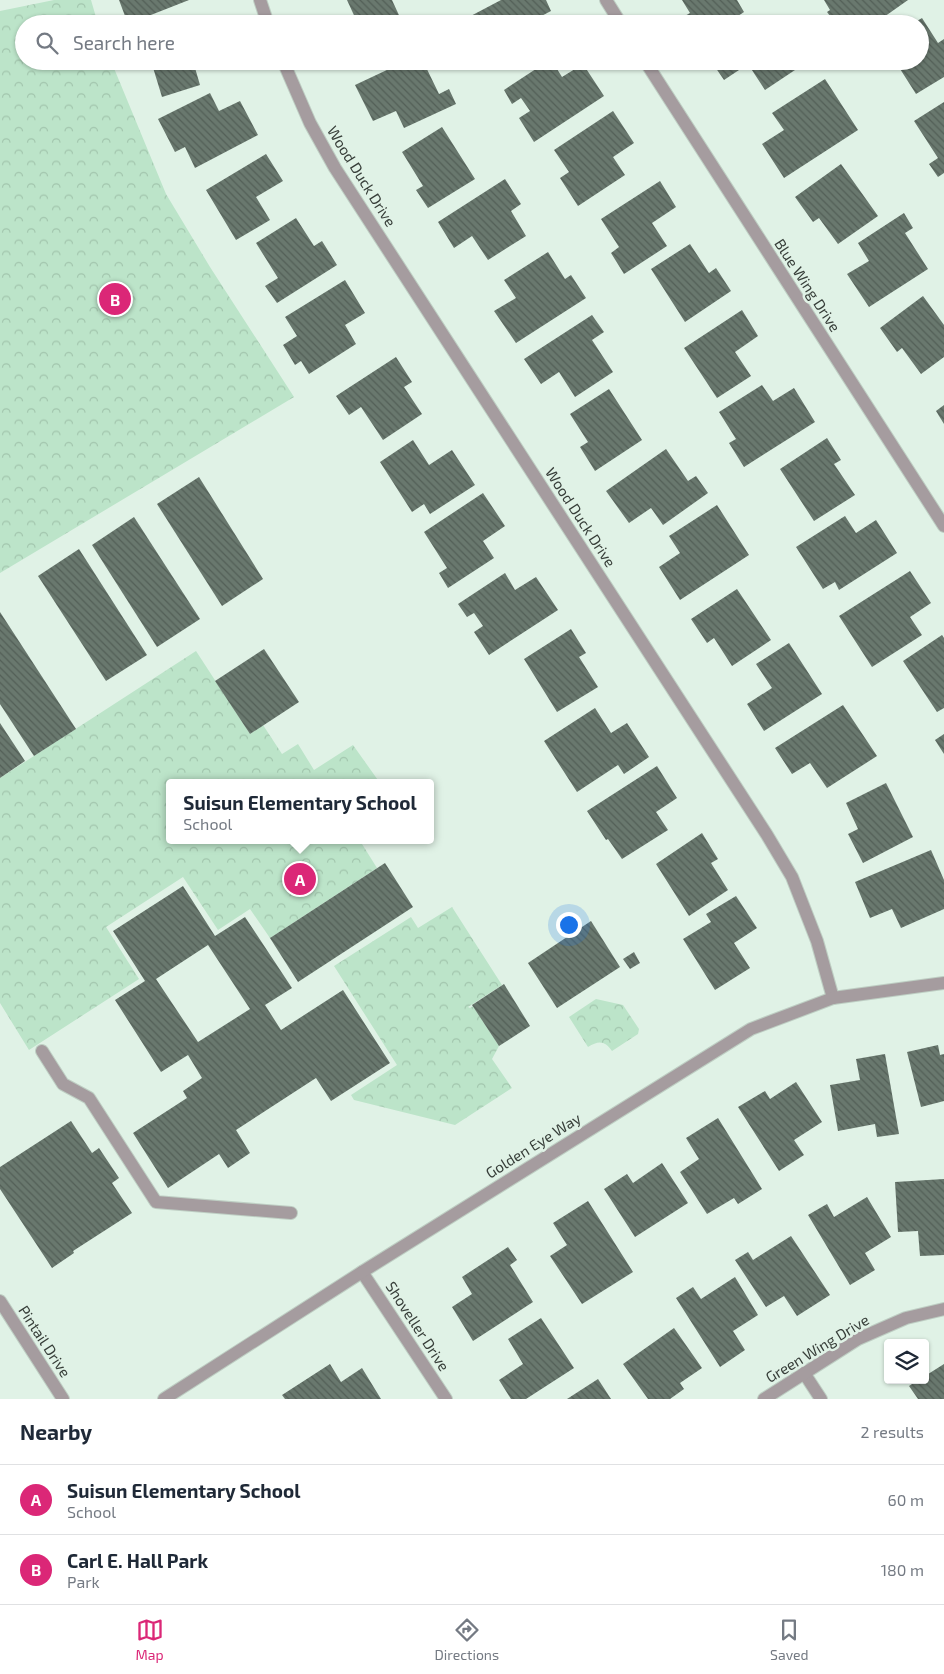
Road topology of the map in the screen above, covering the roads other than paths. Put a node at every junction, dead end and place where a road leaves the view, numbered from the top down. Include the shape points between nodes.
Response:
1 (260, 0) edge
2 (606, 0) edge
3 (265, 15) edge
4 (615, 15) edge
5 (287, 70) edge
6 (651, 70) edge
7 (944, 526) edge
8 (944, 983) edge
9 (833, 998) junction
10 (42, 1051) dead end
11 (291, 1213) dead end
12 (362, 1272) junction
13 (0, 1301) edge
14 (944, 1309) edge
15 (804, 1373) junction
16 (63, 1399) edge
17 (164, 1399) edge
18 (446, 1399) edge
19 (764, 1399) edge
20 (821, 1399) edge

1 - 3 street
2 - 4 street
5 - 9 street, Wood Duck Drive via 310,123 336,168 792,876 817,942
6 - 7 street, Blue Wing Drive
8 - 9 street, Golden Eye Way
9 - 12 street, Golden Eye Way via 751,1029
10 - 11 street via 63,1084 89,1098 156,1202
12 - 17 street, Golden Eye Way
12 - 18 street, Shoveller Drive
13 - 16 street, Pintail Drive
14 - 15 street, Green Wing Drive via 906,1318 858,1339
15 - 19 street, Green Wing Drive
15 - 20 street

